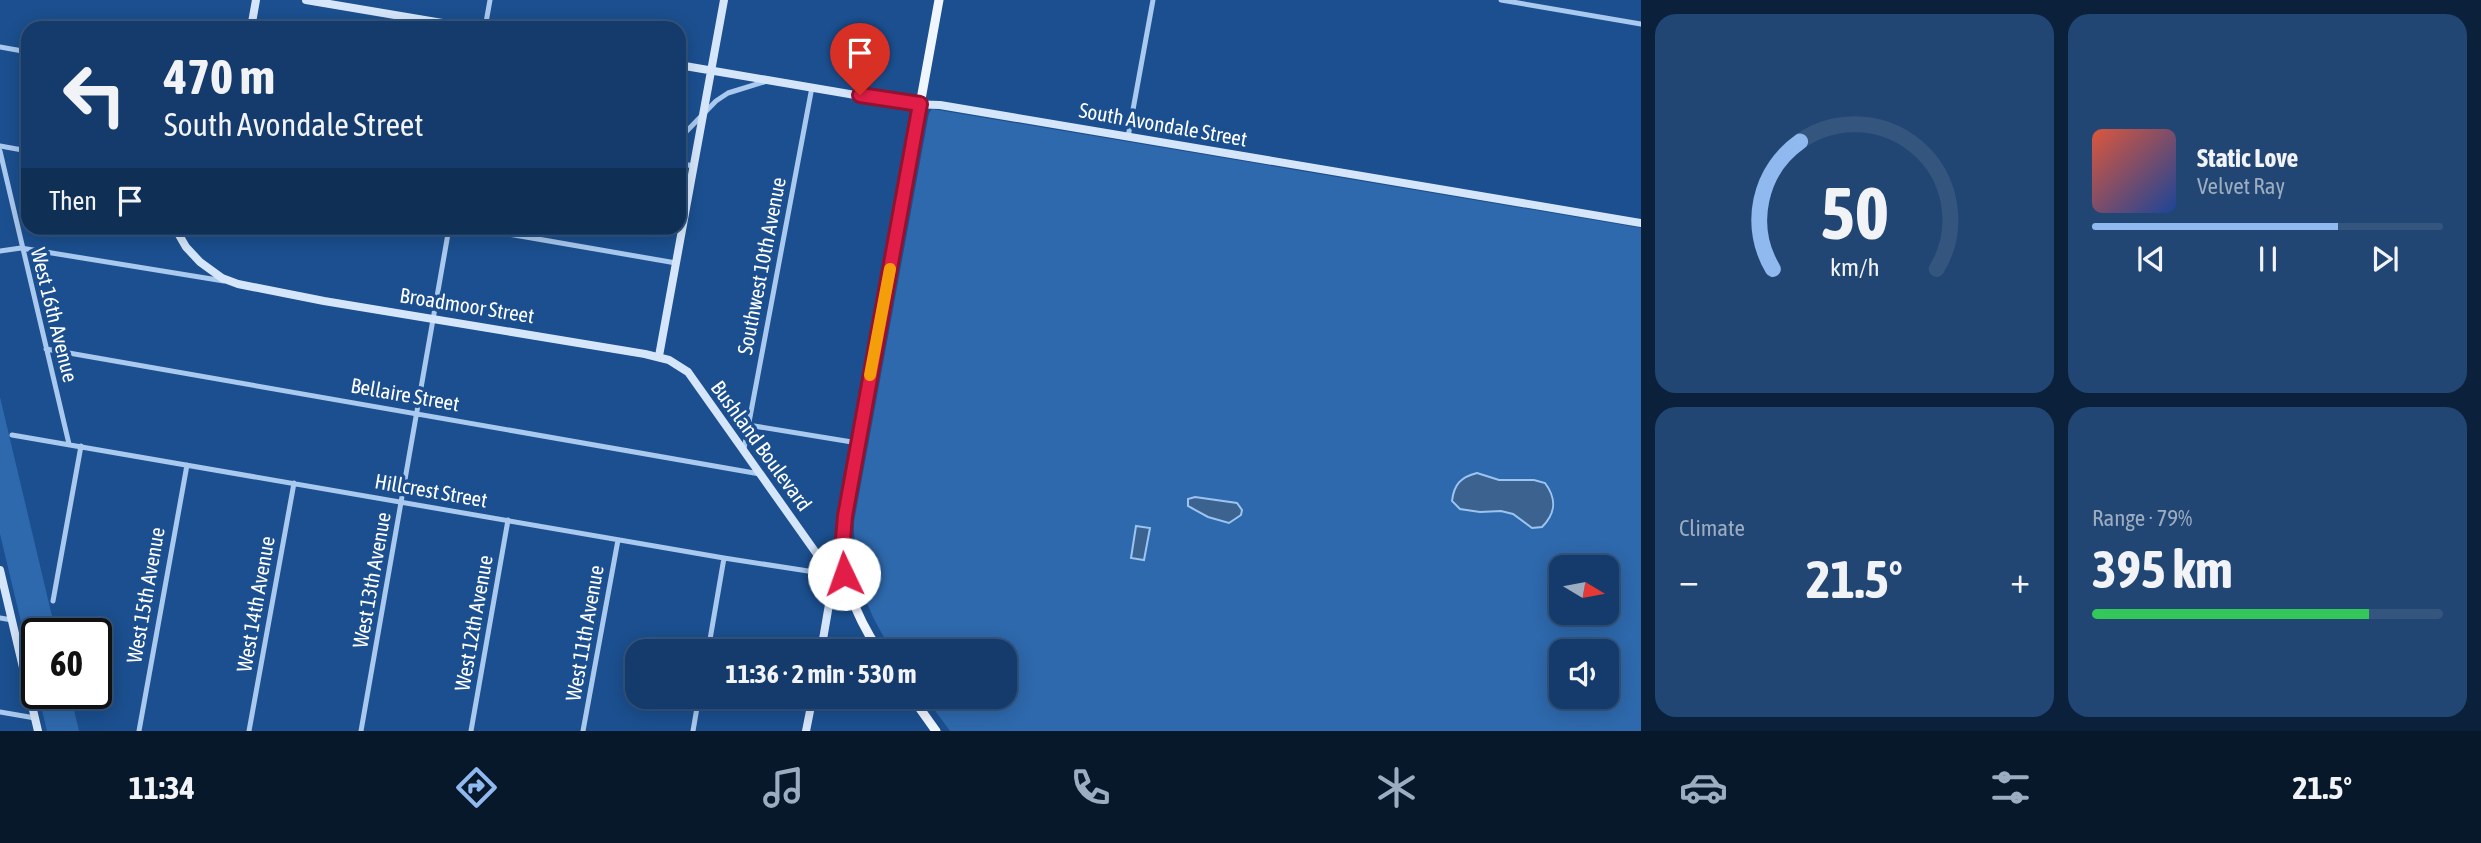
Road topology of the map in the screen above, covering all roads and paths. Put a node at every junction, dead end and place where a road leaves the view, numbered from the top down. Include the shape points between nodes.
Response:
1 (256, 0) edge
2 (306, 0) edge
3 (490, 0) edge
4 (724, 0) edge
5 (939, 0) edge
6 (1153, 0) edge
7 (1501, 0) edge
8 (252, 21) edge
9 (430, 21) edge
10 (486, 21) edge
11 (1641, 24) edge
12 (0, 47) edge
13 (21, 51) edge
14 (686, 66) edge
15 (711, 70) junction
16 (771, 80) junction
17 (812, 87) junction
18 (920, 104) junction
19 (704, 113) junction
20 (686, 133) edge
21 (1128, 137) junction
22 (0, 149) edge
23 (21, 150) edge
24 (686, 164) edge
25 (693, 166) junction
26 (686, 206) edge
27 (1641, 223) edge
28 (180, 235) edge
29 (448, 235) edge
30 (514, 235) edge
31 (681, 235) edge
32 (21, 248) junction
33 (0, 251) edge
34 (676, 263) junction
35 (238, 284) junction
36 (433, 318) junction
37 (46, 349) junction
38 (659, 356) junction
39 (688, 372) joint
40 (417, 413) junction
41 (748, 425) junction
42 (12, 435) dead end
43 (858, 443) junction
44 (69, 444) junction
45 (81, 446) junction
46 (743, 451) junction
47 (187, 465) junction
48 (760, 474) junction
49 (294, 483) junction
50 (403, 501) junction
51 (508, 520) junction
52 (618, 540) junction
53 (818, 555) junction
54 (840, 555) junction
55 (724, 558) junction
56 (0, 570) edge
57 (836, 574) junction
58 (53, 601) dead end
59 (830, 601) junction
60 (852, 602) junction
61 (0, 618) edge
62 (12, 620) junction
63 (710, 639) edge
64 (823, 639) edge
65 (872, 639) edge
66 (697, 709) edge
67 (810, 709) edge
68 (920, 709) edge
69 (0, 712) edge
70 (35, 718) junction
71 (38, 731) edge
72 (139, 731) edge
73 (249, 731) edge
74 (361, 731) edge
75 (471, 731) edge
76 (583, 731) edge
77 (693, 731) edge
78 (806, 731) edge
79 (936, 731) edge

1 - 8 street
2 - 9 street
3 - 10 street
4 - 15 street
5 - 18 main road
6 - 21 street
7 - 11 street
12 - 13 street
14 - 15 street, South Avondale Street
15 - 16 street, South Avondale Street
15 - 19 street
16 - 17 street, South Avondale Street
16 - 19 street via 728,93
17 - 18 street, South Avondale Street
17 - 41 street, Southwest 10th Avenue
18 - 21 street, South Avondale Street
18 - 43 main road
19 - 20 street
19 - 25 street
21 - 27 street, South Avondale Street
22 - 23 street
22 - 32 street, West 16th Avenue
24 - 25 street
25 - 26 street
28 - 35 street, Broadmoor Street via 193,255 222,278
29 - 36 street, West 13th Avenue
30 - 34 street
31 - 34 street
32 - 33 street, Broadmoor Street
32 - 35 street, Broadmoor Street
32 - 37 street, West 16th Avenue
34 - 38 street
35 - 36 street, Broadmoor Street
36 - 38 street, Broadmoor Street
36 - 40 street, West 13th Avenue
37 - 40 street, Bellaire Street
37 - 44 street, West 16th Avenue
38 - 39 street, Broadmoor Street
39 - 46 street, Bushland Boulevard
40 - 48 street, Bellaire Street
40 - 50 street, West 13th Avenue
41 - 43 street
41 - 46 street, Southwest 10th Avenue
42 - 44 street, Hillcrest Street
43 - 54 main road
44 - 45 street, Hillcrest Street
45 - 47 street, Hillcrest Street
45 - 58 street
46 - 48 street, Bushland Boulevard
47 - 49 street, Hillcrest Street
47 - 72 street, West 15th Avenue
48 - 53 street, Bushland Boulevard
49 - 50 street, Hillcrest Street
49 - 73 street, West 14th Avenue
50 - 51 street, Hillcrest Street
50 - 74 street, West 13th Avenue
51 - 52 street, Hillcrest Street
51 - 75 street, West 12th Avenue
52 - 55 street, Hillcrest Street
52 - 76 street, West 11th Avenue
53 - 54 street via 830,562
53 - 57 street, Bushland Boulevard
54 - 57 main road
55 - 57 street, Hillcrest Street
55 - 63 street
56 - 62 street
57 - 59 street
57 - 60 main road, Bushland Boulevard
59 - 60 street via 839,593
59 - 64 street
60 - 65 main road, Bushland Boulevard
61 - 62 street
62 - 70 street
66 - 77 street
67 - 78 street
68 - 79 main road
69 - 70 street
70 - 71 street

